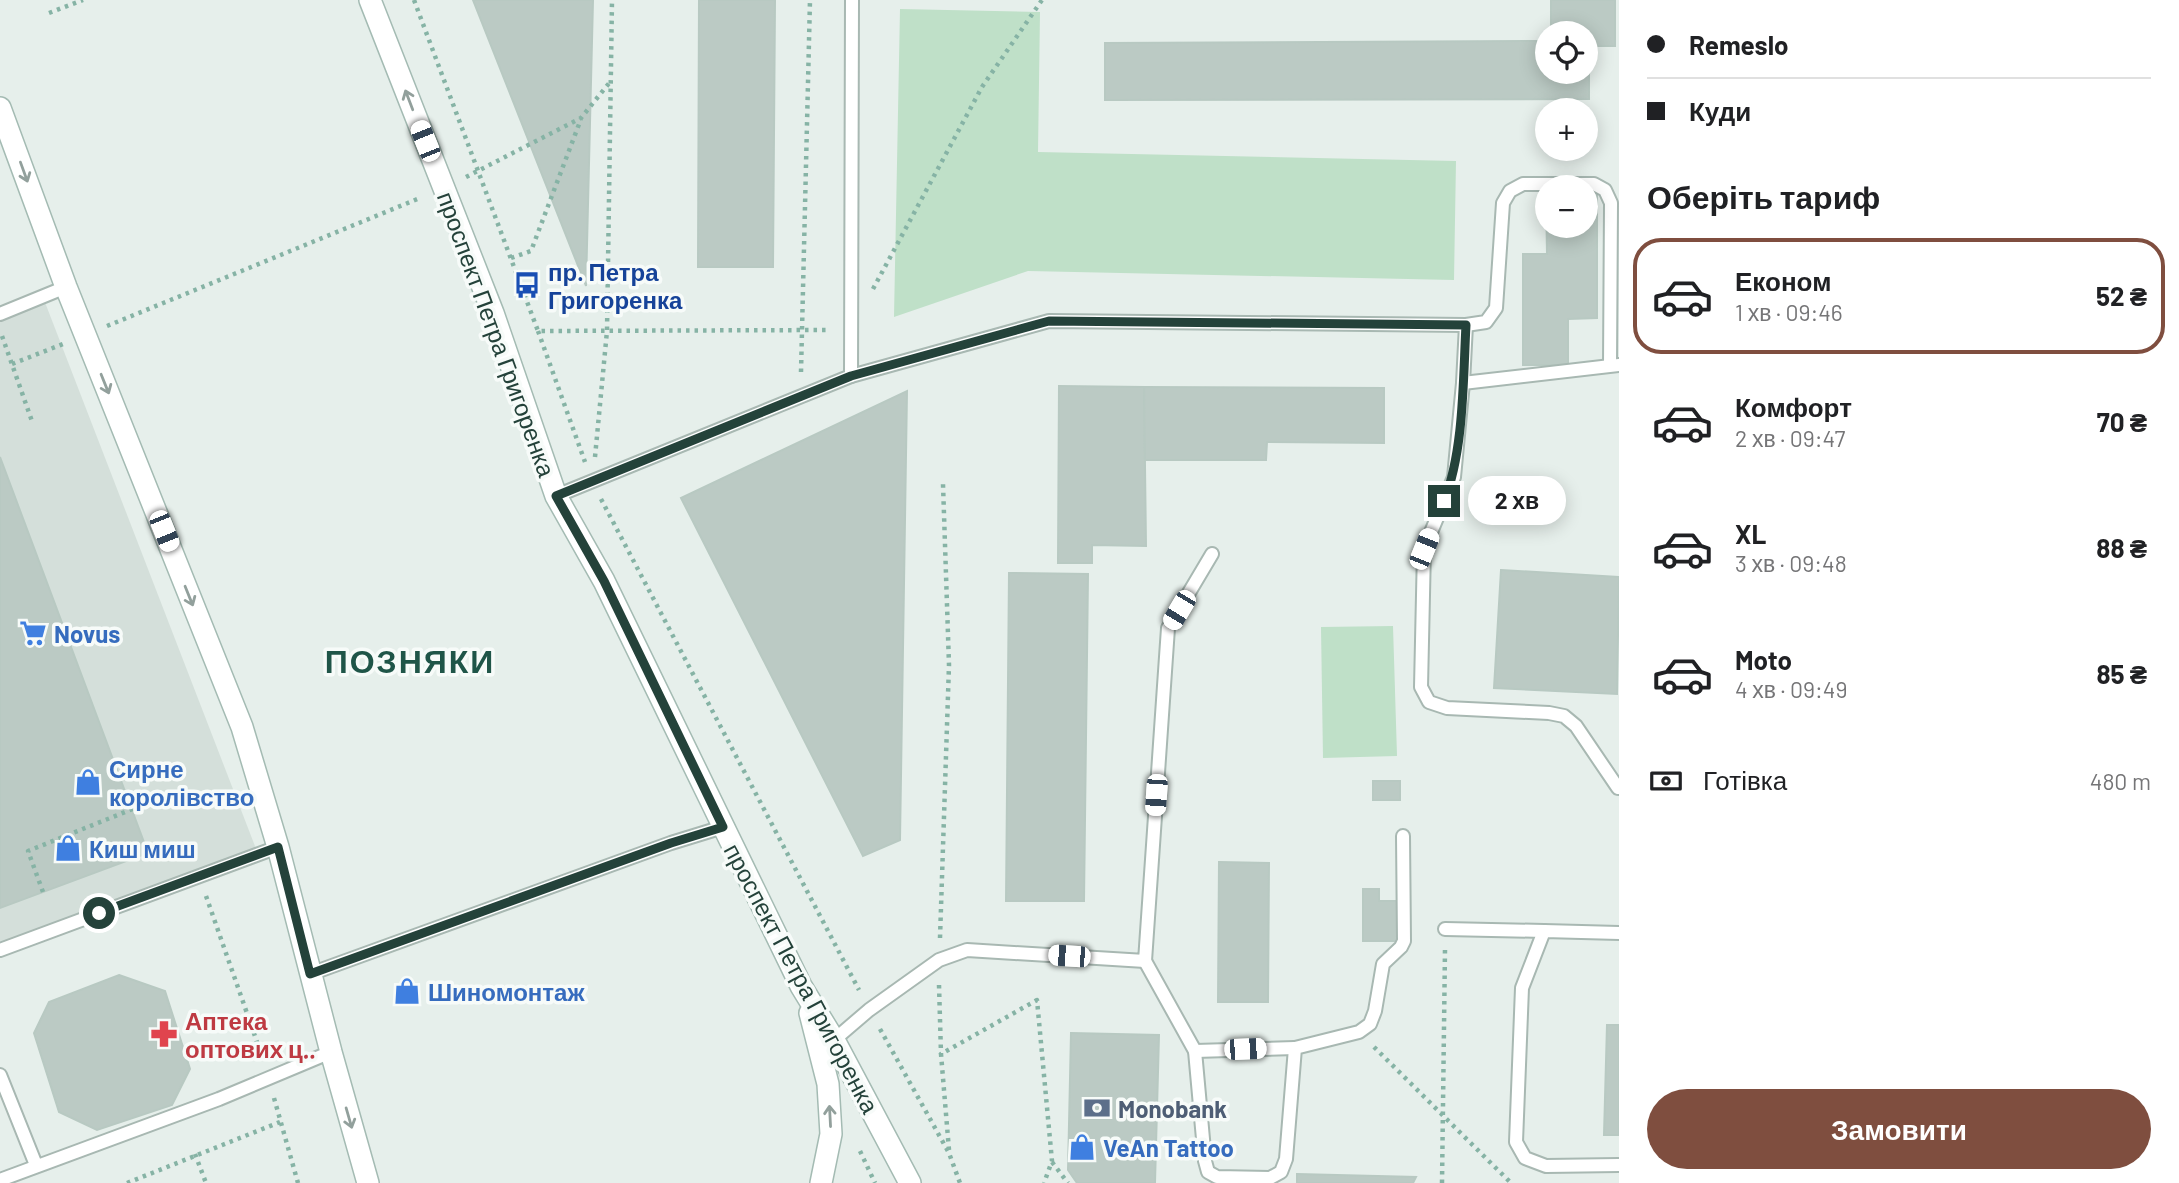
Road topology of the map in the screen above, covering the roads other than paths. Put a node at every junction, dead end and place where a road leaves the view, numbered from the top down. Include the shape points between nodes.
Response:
1 (370, 0) edge
2 (852, 0) edge
3 (0, 108) edge
4 (66, 287) junction
5 (0, 314) edge
6 (1466, 325) junction
7 (1614, 365) edge
8 (851, 376) junction
9 (1463, 383) junction
10 (556, 496) junction
11 (1212, 554) dead end
12 (1618, 788) edge
13 (723, 827) junction
14 (1403, 836) dead end
15 (278, 847) junction
16 (1445, 929) road end
17 (1544, 932) junction
18 (1619, 933) edge
19 (0, 950) edge
20 (1145, 961) junction
21 (310, 974) junction
22 (804, 992) junction
23 (834, 1040) junction
24 (1295, 1048) junction
25 (1195, 1051) junction
26 (331, 1052) junction
27 (0, 1075) edge
28 (357, 1144) junction
29 (36, 1165) junction
30 (1619, 1165) edge
31 (0, 1180) edge
32 (368, 1183) edge
33 (380, 1183) edge
34 (821, 1183) edge
35 (910, 1183) edge

10 -> 1 main road, проспект Петра Григоренка via 493,313
2 - 8 lane
3 -> 4 main road
4 - 5 lane
4 -> 15 main road via 242,727
6 - 7 lane via 1486,322 1496,308 1503,203 1510,191 1523,184 1594,184 1605,190 1611,203
6 - 8 lane via 1049,321
6 - 9 lane
7 - 9 lane
8 - 10 lane
9 - 12 lane via 1454,477 1424,549 1421,687 1429,702 1447,708 1564,716 1576,726
10 - 13 main road, проспект Петра Григоренка via 604,581
11 - 20 lane via 1168,628
13 - 21 lane
13 - 22 main road, проспект Петра Григоренка
14 - 24 lane via 1404,941 1382,964 1370,1024 1359,1032
15 - 19 lane
15 - 21 main road
16 - 17 lane
17 - 18 lane
17 - 30 lane via 1522,988 1516,1142 1525,1157 1546,1166
20 - 23 lane via 967,950 939,960
20 - 25 lane
21 - 26 main road
22 - 23 main road, проспект Петра Григоренка
34 -> 22 main road via 831,1133 828,1084
23 - 35 main road, проспект Петра Григоренка
24 - 25 lane
24 - 25 lane via 1286,1159 1281,1172 1270,1178 1217,1177 1208,1172
26 -> 28 main road
26 - 29 lane
27 - 29 lane
28 - 32 main road
28 - 33 main road
29 - 31 lane

